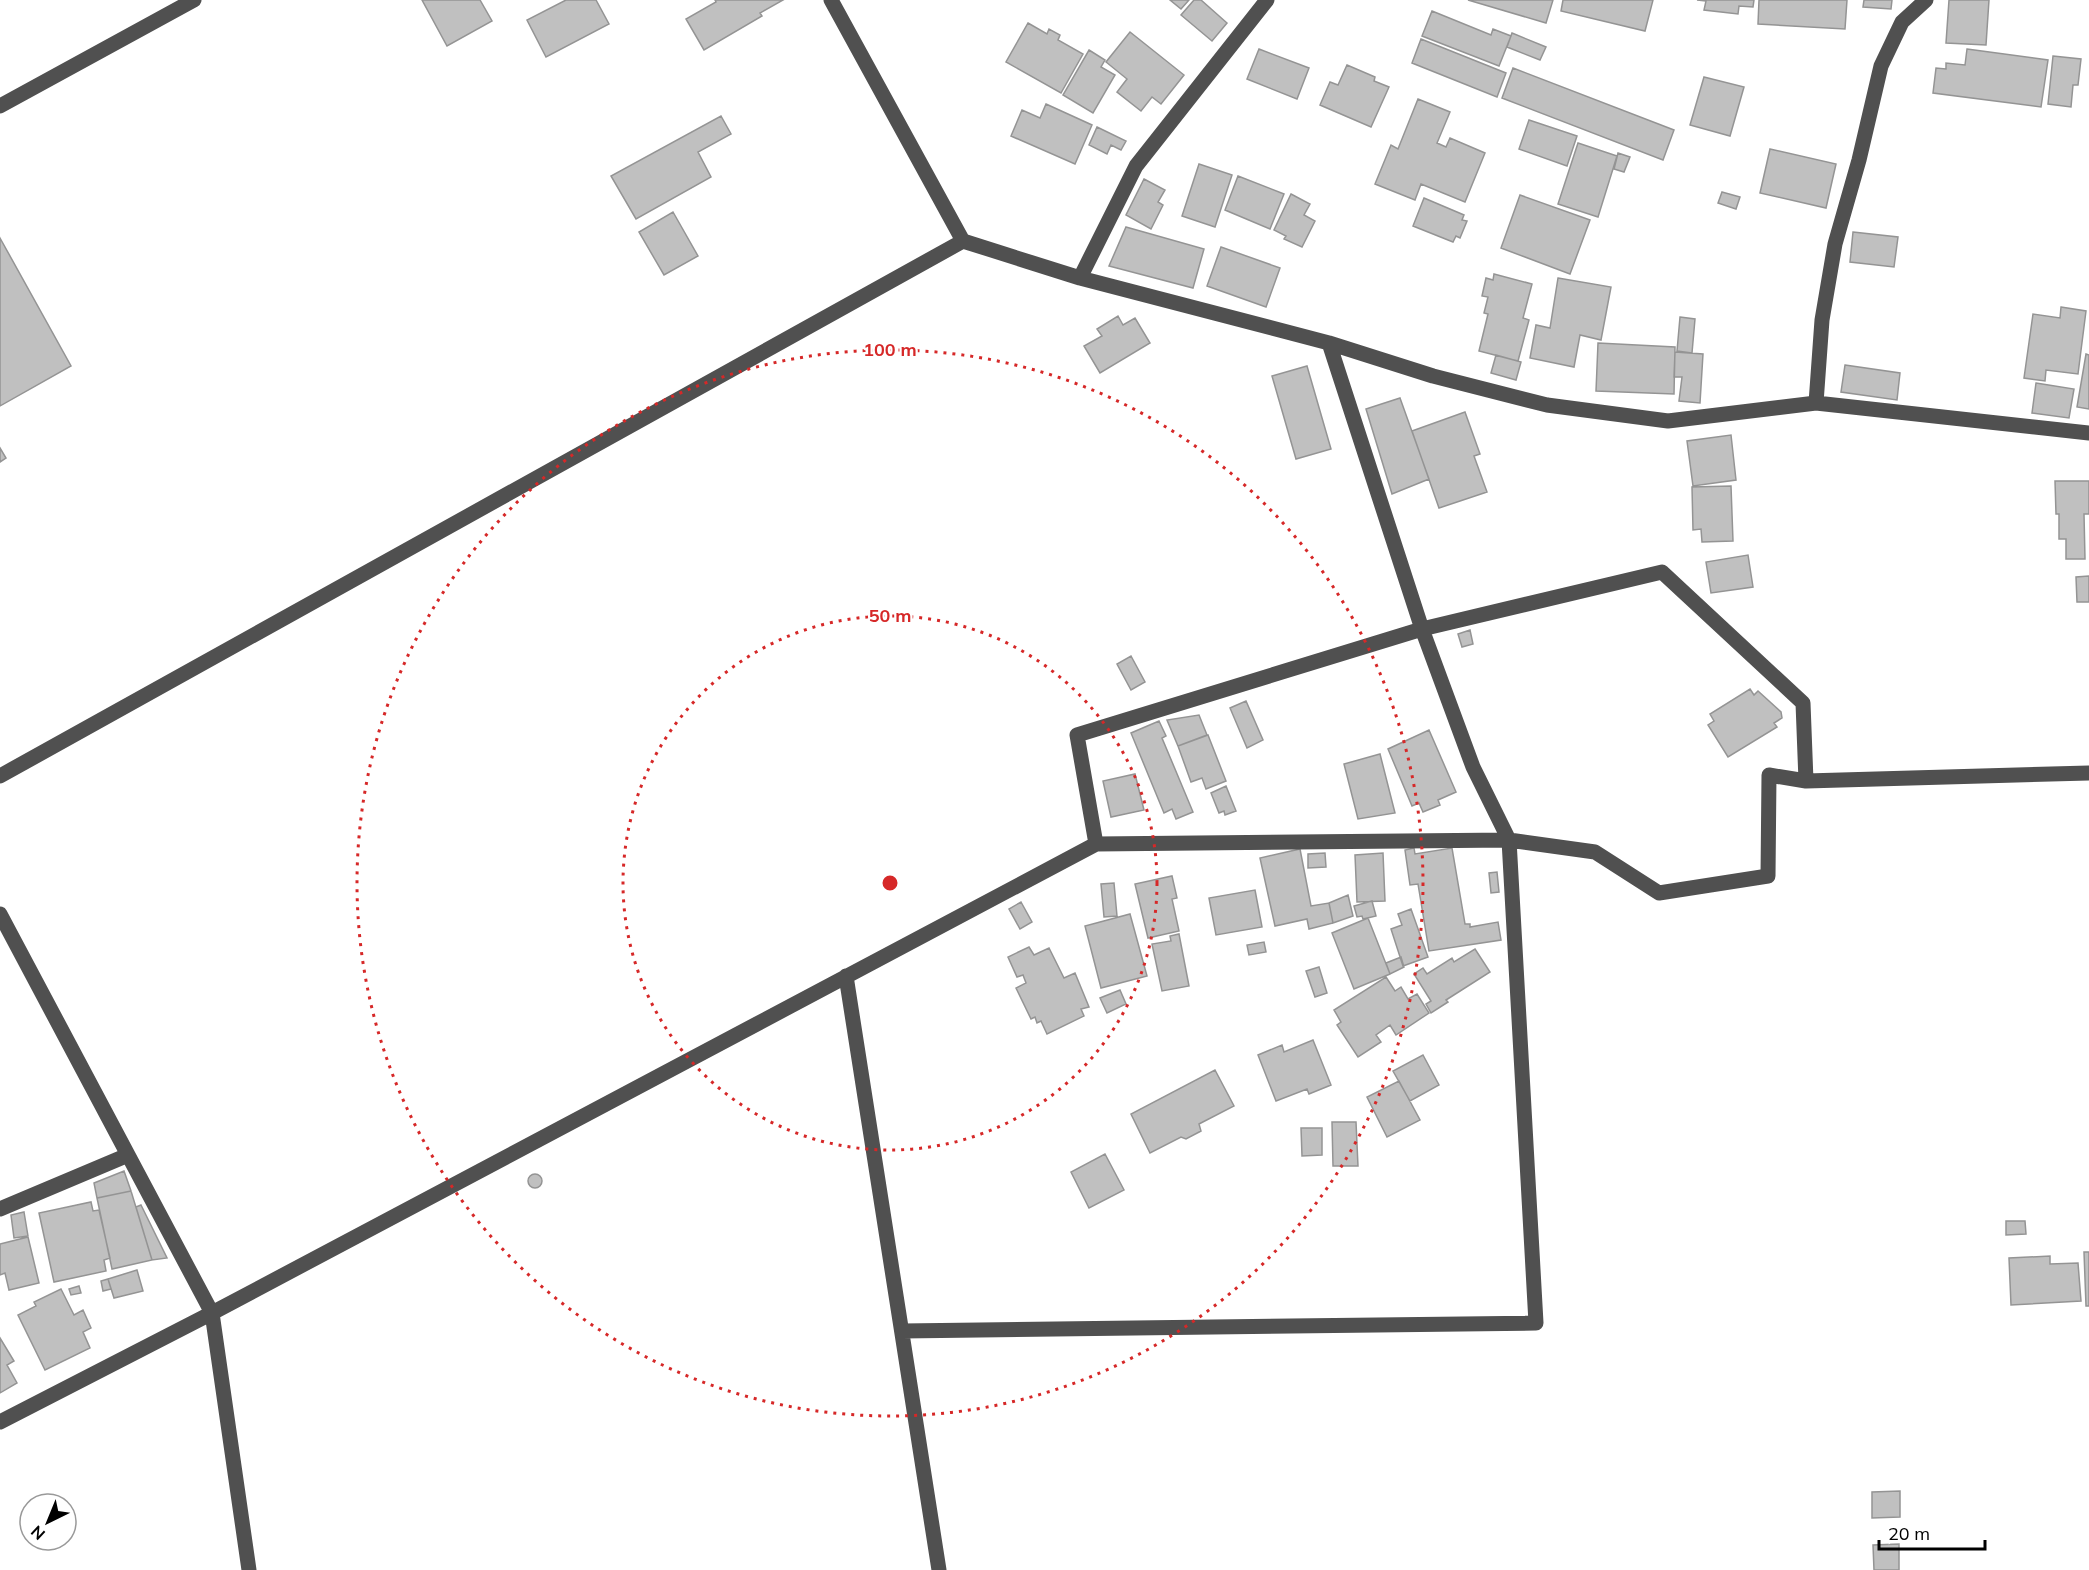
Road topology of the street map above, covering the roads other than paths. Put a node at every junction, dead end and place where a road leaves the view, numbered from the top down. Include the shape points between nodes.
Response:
1 (194, 0) edge
2 (831, 0) edge
3 (1267, 0) edge
4 (1926, 0) edge
5 (0, 106) edge
6 (963, 241) junction
7 (1080, 278) junction
8 (1329, 343) junction
9 (1816, 403) junction
10 (2089, 433) edge
11 (1422, 629) junction
12 (2089, 773) edge
13 (0, 776) edge
14 (1806, 781) junction
15 (1509, 840) junction
16 (1096, 844) junction
17 (0, 914) edge
18 (846, 976) junction
19 (128, 1155) junction
20 (0, 1209) edge
21 (212, 1313) junction
22 (902, 1331) junction
23 (0, 1422) edge
24 (249, 1570) edge
25 (939, 1570) edge

1 - 5 street
2 - 6 street
3 - 7 street via 1136,166
4 - 9 street via 1902,22 1881,66 1835,244 1822,320
6 - 7 street
6 - 13 street
7 - 8 street
8 - 9 street via 1433,376 1547,405 1668,421
8 - 11 street
9 - 10 street
11 - 14 street via 1662,573 1803,703
11 - 15 street via 1473,767
11 - 16 street via 1077,735
12 - 14 street
14 - 15 street via 1769,775 1768,876 1659,893 1595,852
15 - 16 street
15 - 22 street via 1536,1323
16 - 18 street
17 - 19 street
18 - 21 street
18 - 22 street
19 - 20 street
19 - 21 street
21 - 23 street
21 - 24 street
22 - 25 street

